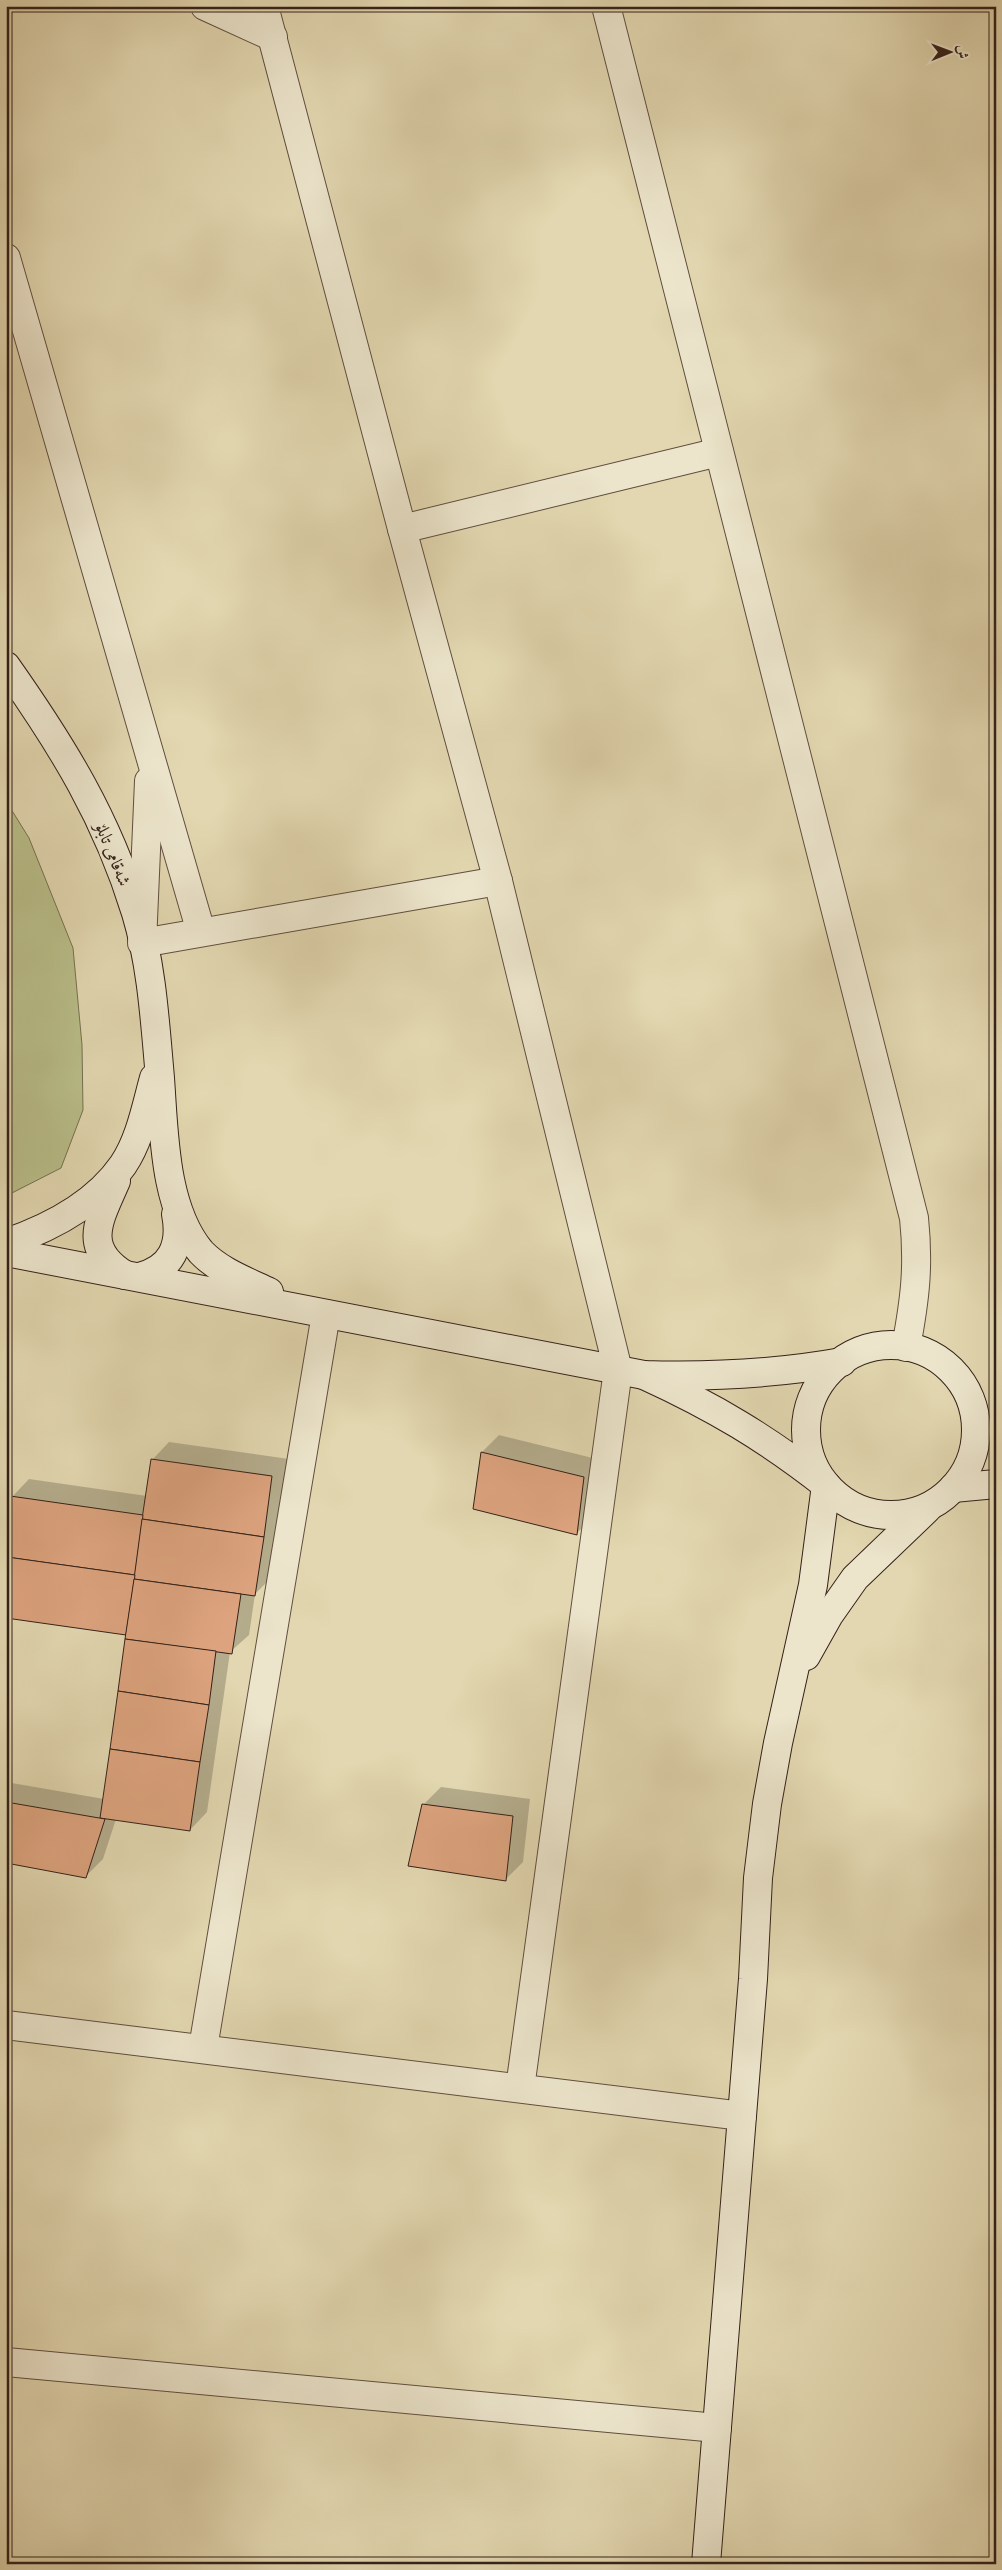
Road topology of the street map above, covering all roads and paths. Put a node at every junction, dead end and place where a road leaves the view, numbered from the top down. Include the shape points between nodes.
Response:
1 (204, 6) edge
2 (264, 6) edge
3 (606, 6) edge
4 (273, 37) junction
5 (6, 258) edge
6 (720, 452) junction
7 (402, 529) junction
8 (6, 666) edge
9 (150, 758) junction
10 (498, 881) junction
11 (201, 932) junction
12 (142, 943) junction
13 (158, 1065) junction
14 (124, 1164) junction
15 (173, 1195) junction
16 (6, 1243) edge
17 (6, 1252) edge
18 (132, 1276) junction
19 (315, 1311) junction
20 (906, 1347) junction
21 (842, 1362) junction
22 (632, 1372) junction
23 (961, 1383) junction
24 (996, 1412) edge
25 (996, 1484) edge
26 (826, 1485) junction
27 (953, 1488) junction
28 (931, 1505) junction
29 (790, 1685) junction
30 (6, 2025) edge
31 (204, 2048) junction
32 (520, 2088) junction
33 (742, 2116) junction
34 (6, 2362) edge
35 (717, 2428) junction
36 (706, 2564) edge

1 - 4 street
2 - 4 street
3 - 6 street
4 - 7 street
5 - 9 street
6 - 7 street
6 - 20 street via 914,1218 918,1258
7 - 10 street
8 - 12 street, شەقامی تابلۆ via 80,778 118,856
9 - 11 street
9 - 12 street
10 - 11 street
10 - 22 street
11 - 12 street
12 - 13 street, شەقامی تابلۆ
13 - 14 street
13 - 15 street, شەقامی تابلۆ
14 - 16 street via 105,1186 71,1214
14 - 18 street via 102,1211 96,1236 102,1256
15 - 18 street via 178,1226 176,1250 166,1264 149,1275
15 - 19 street via 189,1236 210,1259 239,1278
17 - 18 street
18 - 19 street
19 - 22 street
19 - 31 street
20 - 21 street via 865,1349
20 - 23 street via 931,1356
21 - 22 street via 744,1376
21 - 26 street via 818,1387 810,1405 806,1432 812,1460
22 - 26 street via 704,1402 767,1441
22 - 32 street
23 - 24 street
23 - 27 street via 972,1408 975,1436 968,1464
25 - 27 street
26 - 28 street via 848,1504 875,1514 904,1515
26 - 29 street via 813,1585
27 - 28 street
28 - 29 street via 872,1560 842,1594
29 - 33 street via 767,1804 758,1878
30 - 31 street
31 - 32 street
32 - 33 street
33 - 35 street
34 - 35 street
35 - 36 street

